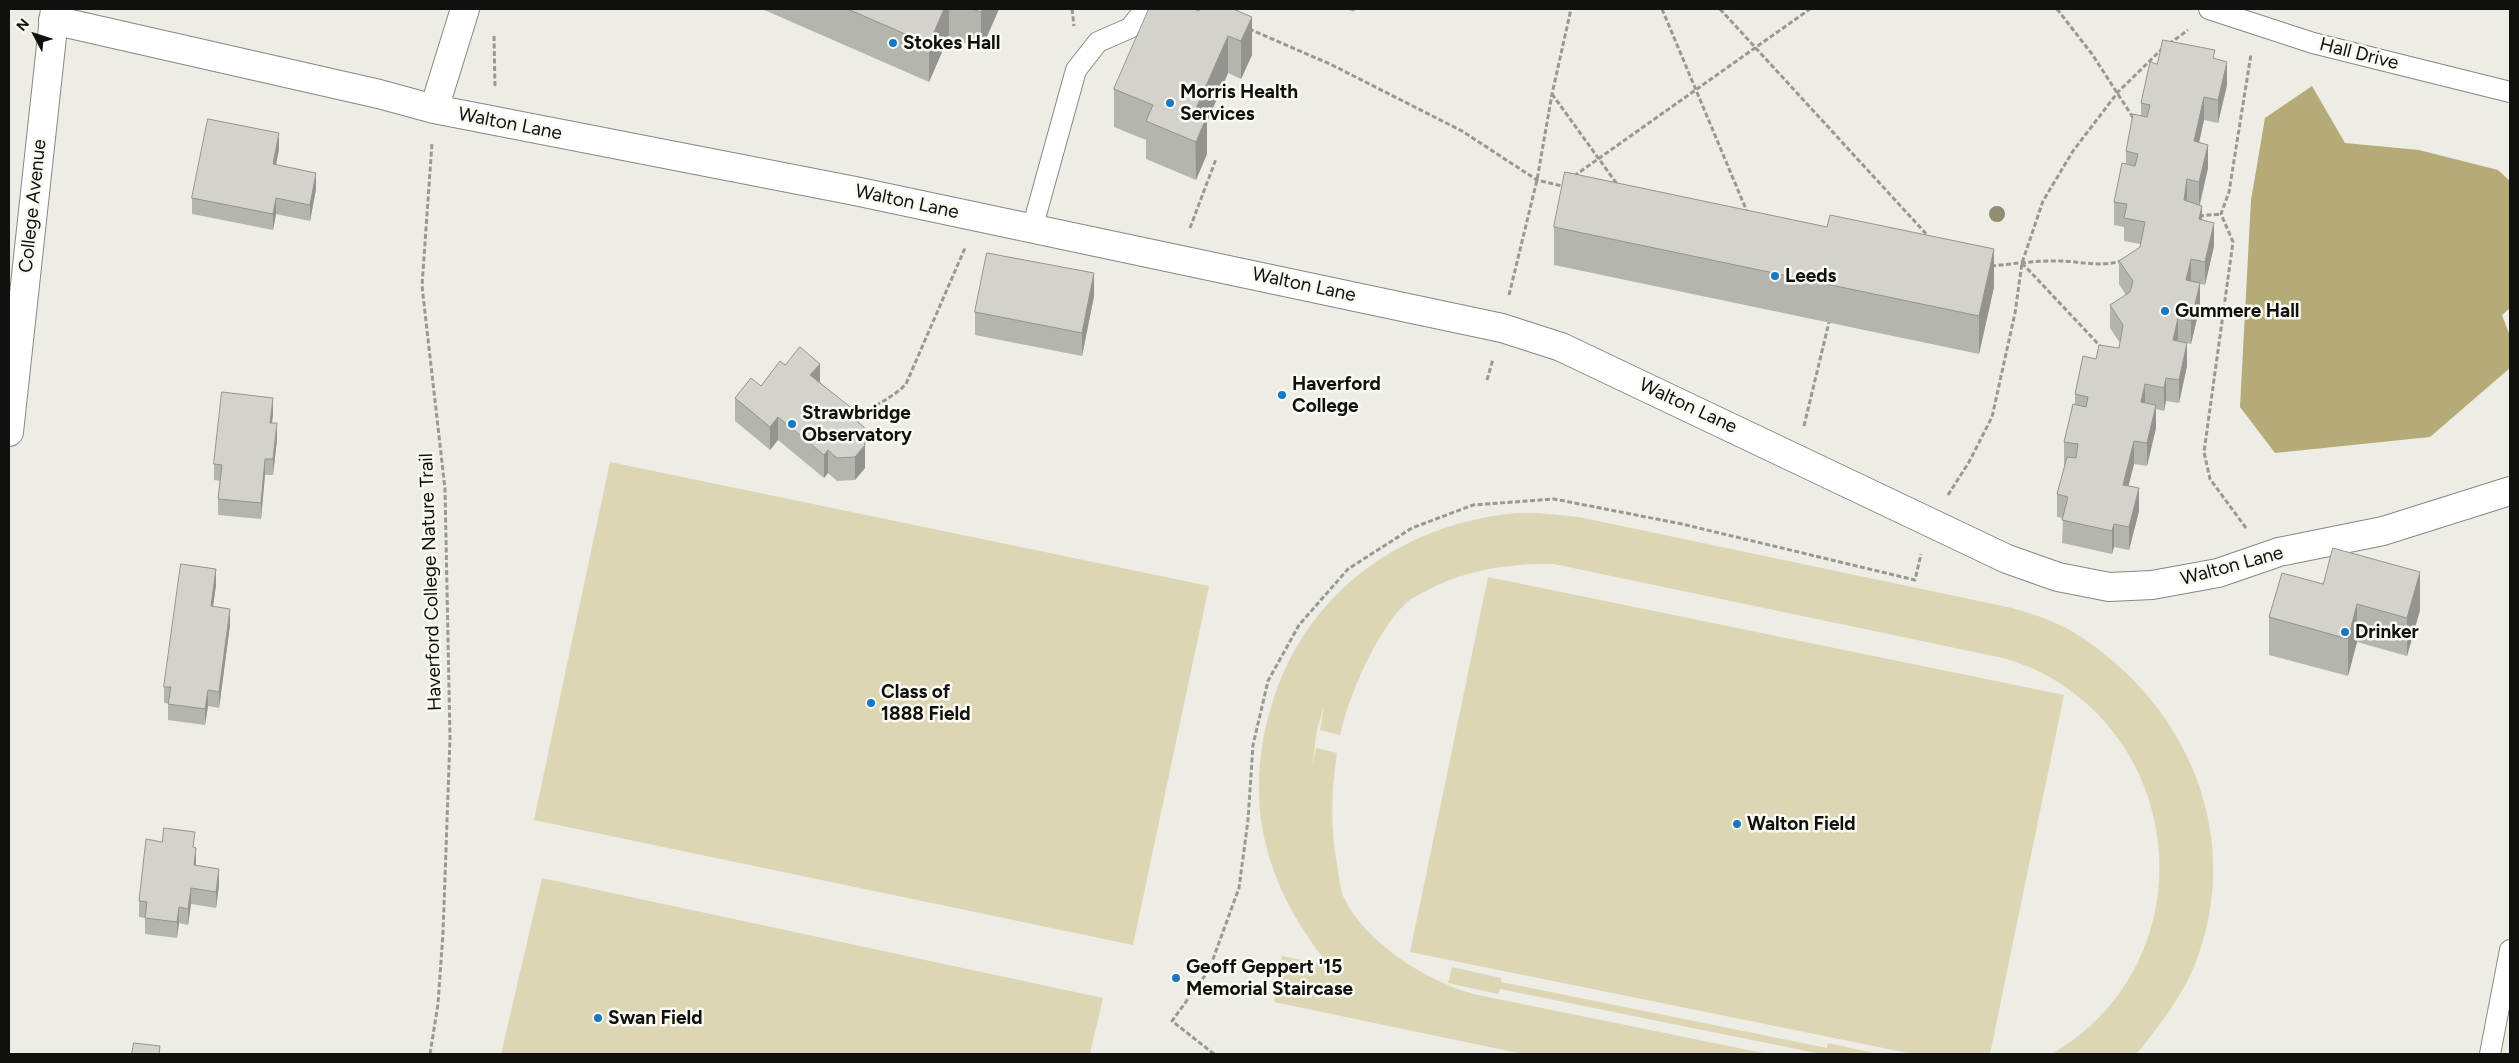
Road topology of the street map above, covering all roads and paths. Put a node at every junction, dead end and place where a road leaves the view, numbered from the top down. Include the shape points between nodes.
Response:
1 (465, 9) edge
2 (1145, 9) edge
3 (1570, 9) edge
4 (1662, 9) edge
5 (1720, 9) edge
6 (1810, 9) edge
7 (2057, 9) edge
8 (2212, 10) edge
9 (54, 14) edge
10 (2255, 24) junction
11 (493, 27) dead end
12 (1248, 28) edge
13 (1755, 49) junction
14 (1696, 90) junction
15 (2118, 92) junction
16 (2510, 92) edge
17 (1552, 94) junction
18 (434, 109) junction
19 (488, 119) junction
20 (2137, 124) edge
21 (1598, 158) junction
22 (1216, 159) dead end
23 (1538, 180) junction
24 (1562, 186) junction
25 (1572, 188) edge
26 (1619, 188) edge
27 (2221, 214) junction
28 (2194, 216) edge
29 (976, 217) junction
30 (1750, 220) edge
31 (1032, 229) junction
32 (1933, 242) edge
33 (2129, 258) edge
34 (1178, 259) junction
35 (2022, 263) junction
36 (1986, 267) edge
37 (1510, 293) junction
38 (1519, 297) dead end
39 (1829, 322) edge
40 (1502, 328) junction
41 (2103, 350) edge
42 (1487, 380) dead end
43 (852, 424) edge
44 (9, 432) edge
45 (1802, 434) dead end
46 (2510, 491) edge
47 (1944, 502) dead end
48 (2250, 534) dead end
49 (1922, 552) dead end
50 (2510, 950) edge
51 (430, 1054) edge
52 (1214, 1054) edge
53 (2490, 1054) edge

1 - 18 street
2 - 31 lane via 1130,28 1098,42 1076,70
3 - 17 path
4 - 14 path
5 - 13 path
6 - 13 path
7 - 15 path
8 - 10 lane, Hall Drive
8 - 15 path via 2156,53
9 - 18 street, Walton Lane
9 - 44 street, College Avenue
10 - 16 lane, Hall Drive via 2313,43
10 - 27 path via 2228,192
11 - 19 path via 496,80
12 - 23 path via 1330,64 1462,131
13 - 14 path
13 - 32 path
14 - 21 path
14 - 30 path
15 - 20 path
15 - 35 path via 2073,151 2043,201
17 - 21 path
17 - 23 path
18 - 19 street, Walton Lane
18 - 51 path, Haverford College Nature Trail via 422,286 445,489 450,738 443,933 438,1004
19 - 29 street, Walton Lane via 855,190
21 - 24 path
21 - 26 path
22 - 34 path
23 - 24 path
23 - 37 path
24 - 25 path
27 - 28 path
27 - 48 path via 2233,242 2204,452 2210,479
29 - 31 street, Walton Lane
29 - 43 path via 906,384 896,395 866,411
31 - 34 street, Walton Lane
33 - 35 path via 2114,263 2081,265 2054,261
34 - 40 street, Walton Lane
35 - 36 path
35 - 41 path
35 - 47 path via 2016,313 1992,417 1970,462
37 - 38 path
37 - 40 path
39 - 45 path
40 - 42 path
40 - 46 street, Walton Lane via 1561,346 2007,559 2058,577 2109,587 2152,585 2218,573 2279,552 2383,531
49 - 52 path via 1915,580 1682,524 1554,499 1473,504 1412,528 1348,569 1299,625 1268,681 1253,745 1239,888 1209,970 1172,1021
50 - 53 lane

